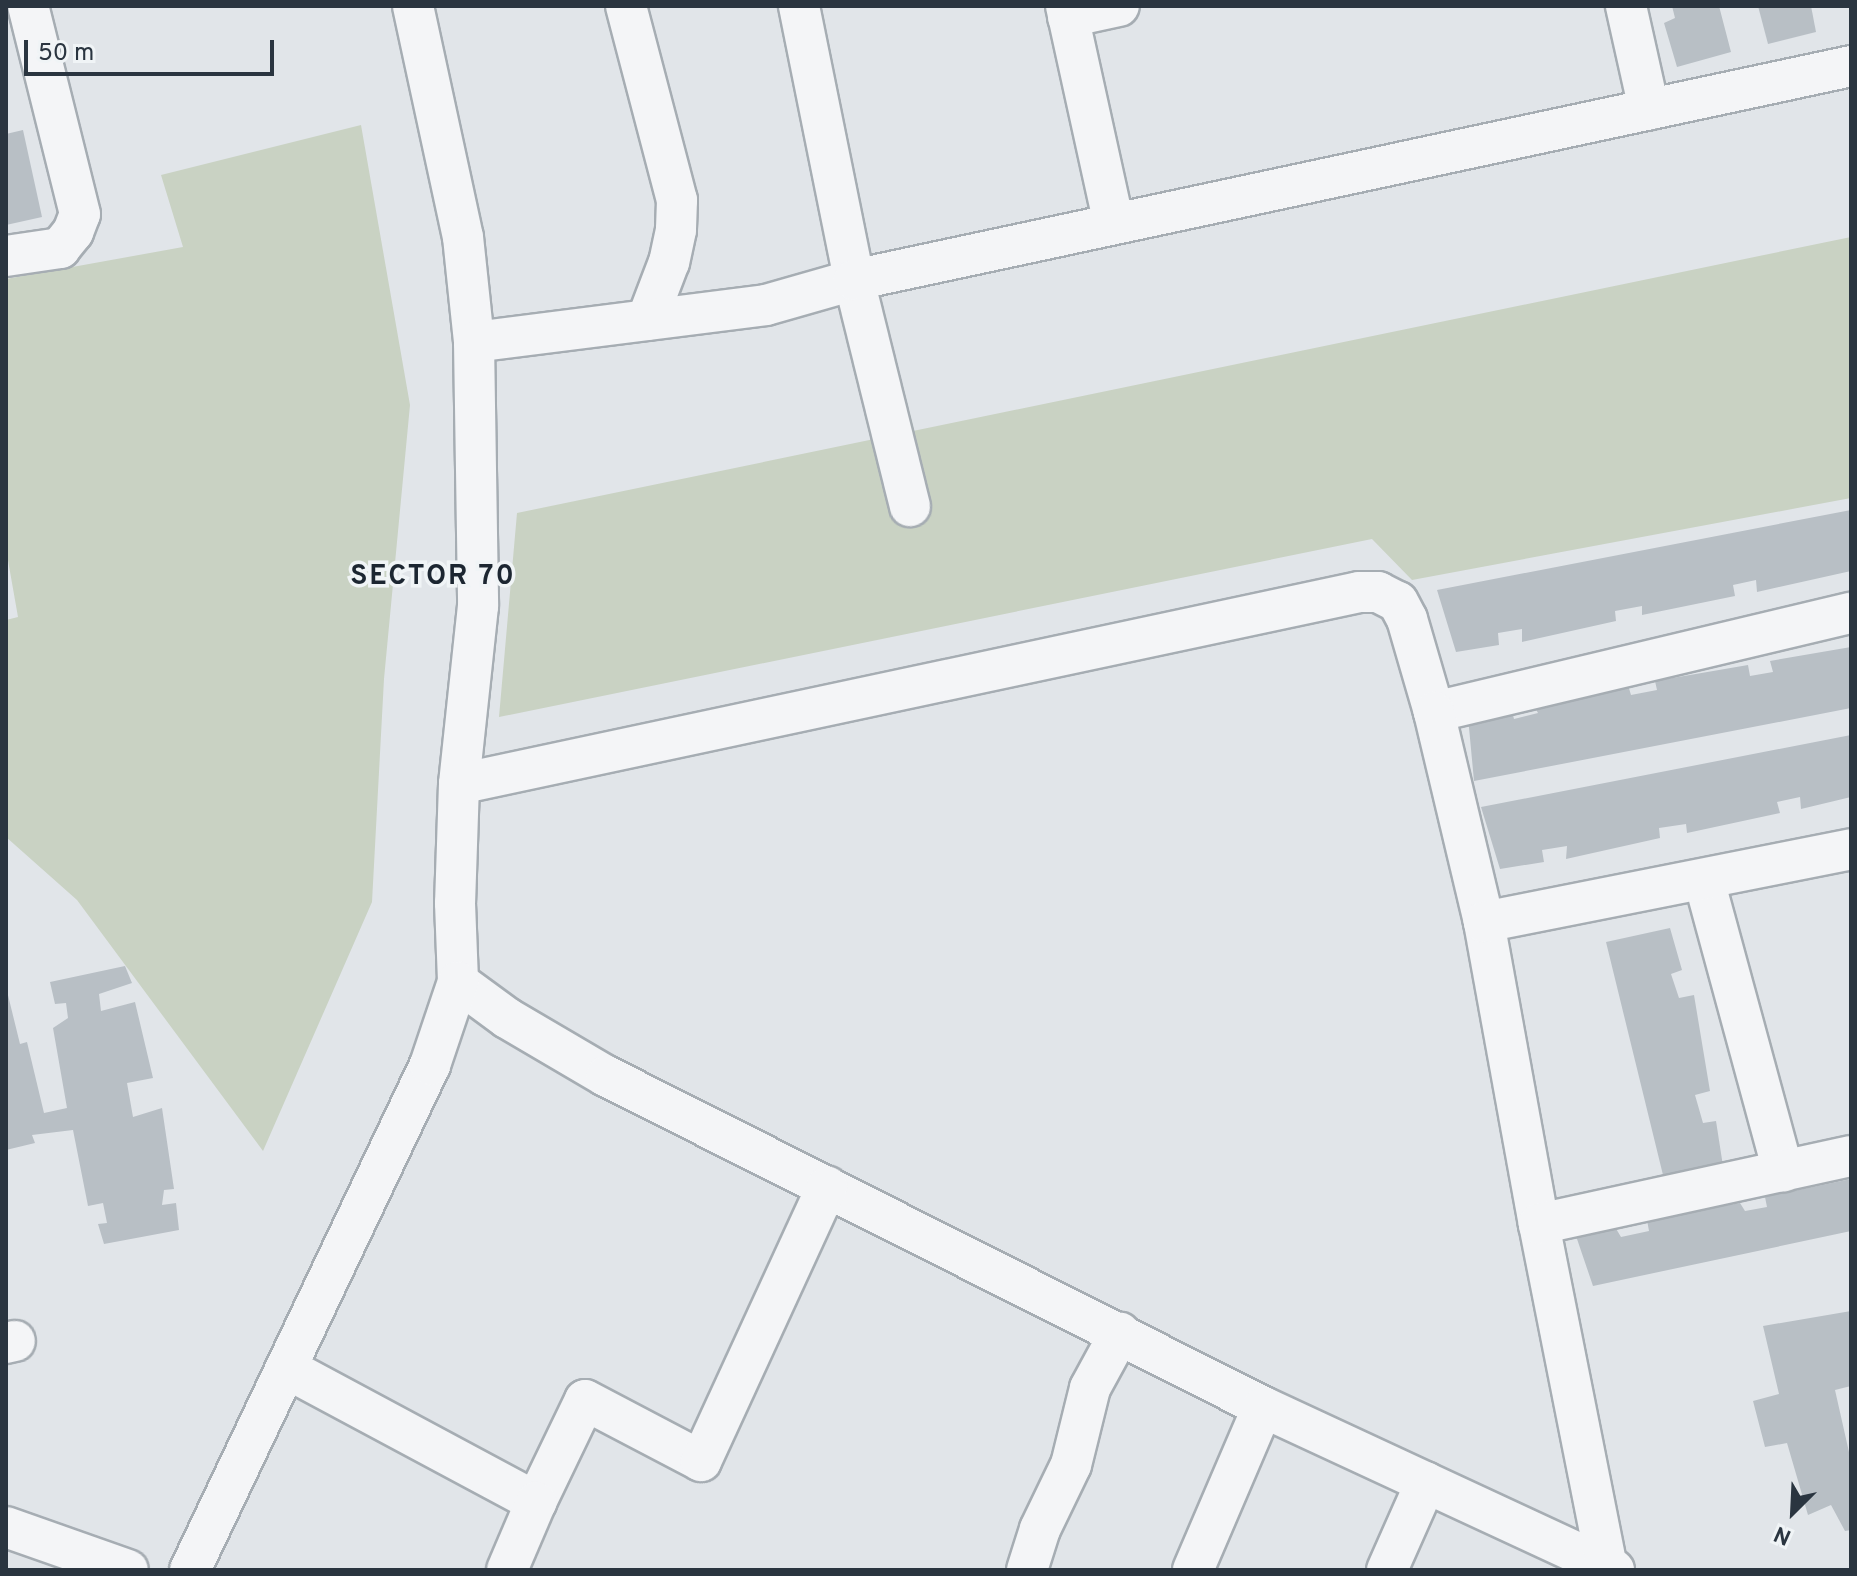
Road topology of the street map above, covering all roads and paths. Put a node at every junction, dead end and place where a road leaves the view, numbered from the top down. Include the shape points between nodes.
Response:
1 (28, 6) edge
2 (413, 6) edge
3 (626, 6) edge
4 (799, 6) edge
5 (1119, 6) edge
6 (1626, 6) edge
7 (1067, 11) edge
8 (1851, 66) edge
9 (1649, 109) junction
10 (1114, 224) junction
11 (6, 256) edge
12 (854, 280) junction
13 (647, 320) junction
14 (474, 342) junction
15 (910, 506) dead end
16 (1851, 613) edge
17 (1434, 712) junction
18 (459, 784) junction
19 (1851, 849) edge
20 (1704, 880) junction
21 (1484, 922) junction
22 (458, 982) junction
23 (1851, 1156) edge
24 (1783, 1171) junction
25 (827, 1187) junction
26 (1539, 1224) junction
27 (1120, 1333) junction
28 (286, 1368) junction
29 (1263, 1407) junction
30 (1426, 1482) junction
31 (536, 1502) junction
32 (6, 1527) edge
33 (1610, 1568) edge
34 (128, 1570) edge
35 (190, 1570) edge
36 (507, 1570) edge
37 (1027, 1570) edge
38 (1193, 1570) edge
39 (1387, 1570) edge

1 - 11 street via 80,214 60,248
2 - 14 street via 463,237
3 - 13 street via 677,200 669,262
4 - 12 street
5 - 7 street
6 - 9 street
7 - 10 street
8 - 9 street
9 - 10 street
10 - 12 street
12 - 13 street via 766,305
12 - 15 street
13 - 14 street
14 - 18 street via 478,606
16 - 17 street
17 - 18 street via 1398,602 1378,592 1359,592
17 - 21 street
18 - 22 street
19 - 20 street
20 - 21 street
20 - 24 street
21 - 26 street
22 - 25 street via 507,1018 606,1076
22 - 28 street via 430,1065
23 - 24 street
24 - 26 street
25 - 27 street
25 - 31 street via 701,1461 585,1400
26 - 33 street
27 - 29 street
27 - 37 street via 1090,1388 1071,1465
28 - 31 street
28 - 35 street
29 - 30 street
29 - 38 street
30 - 33 street
30 - 39 street
31 - 36 street
32 - 34 street

